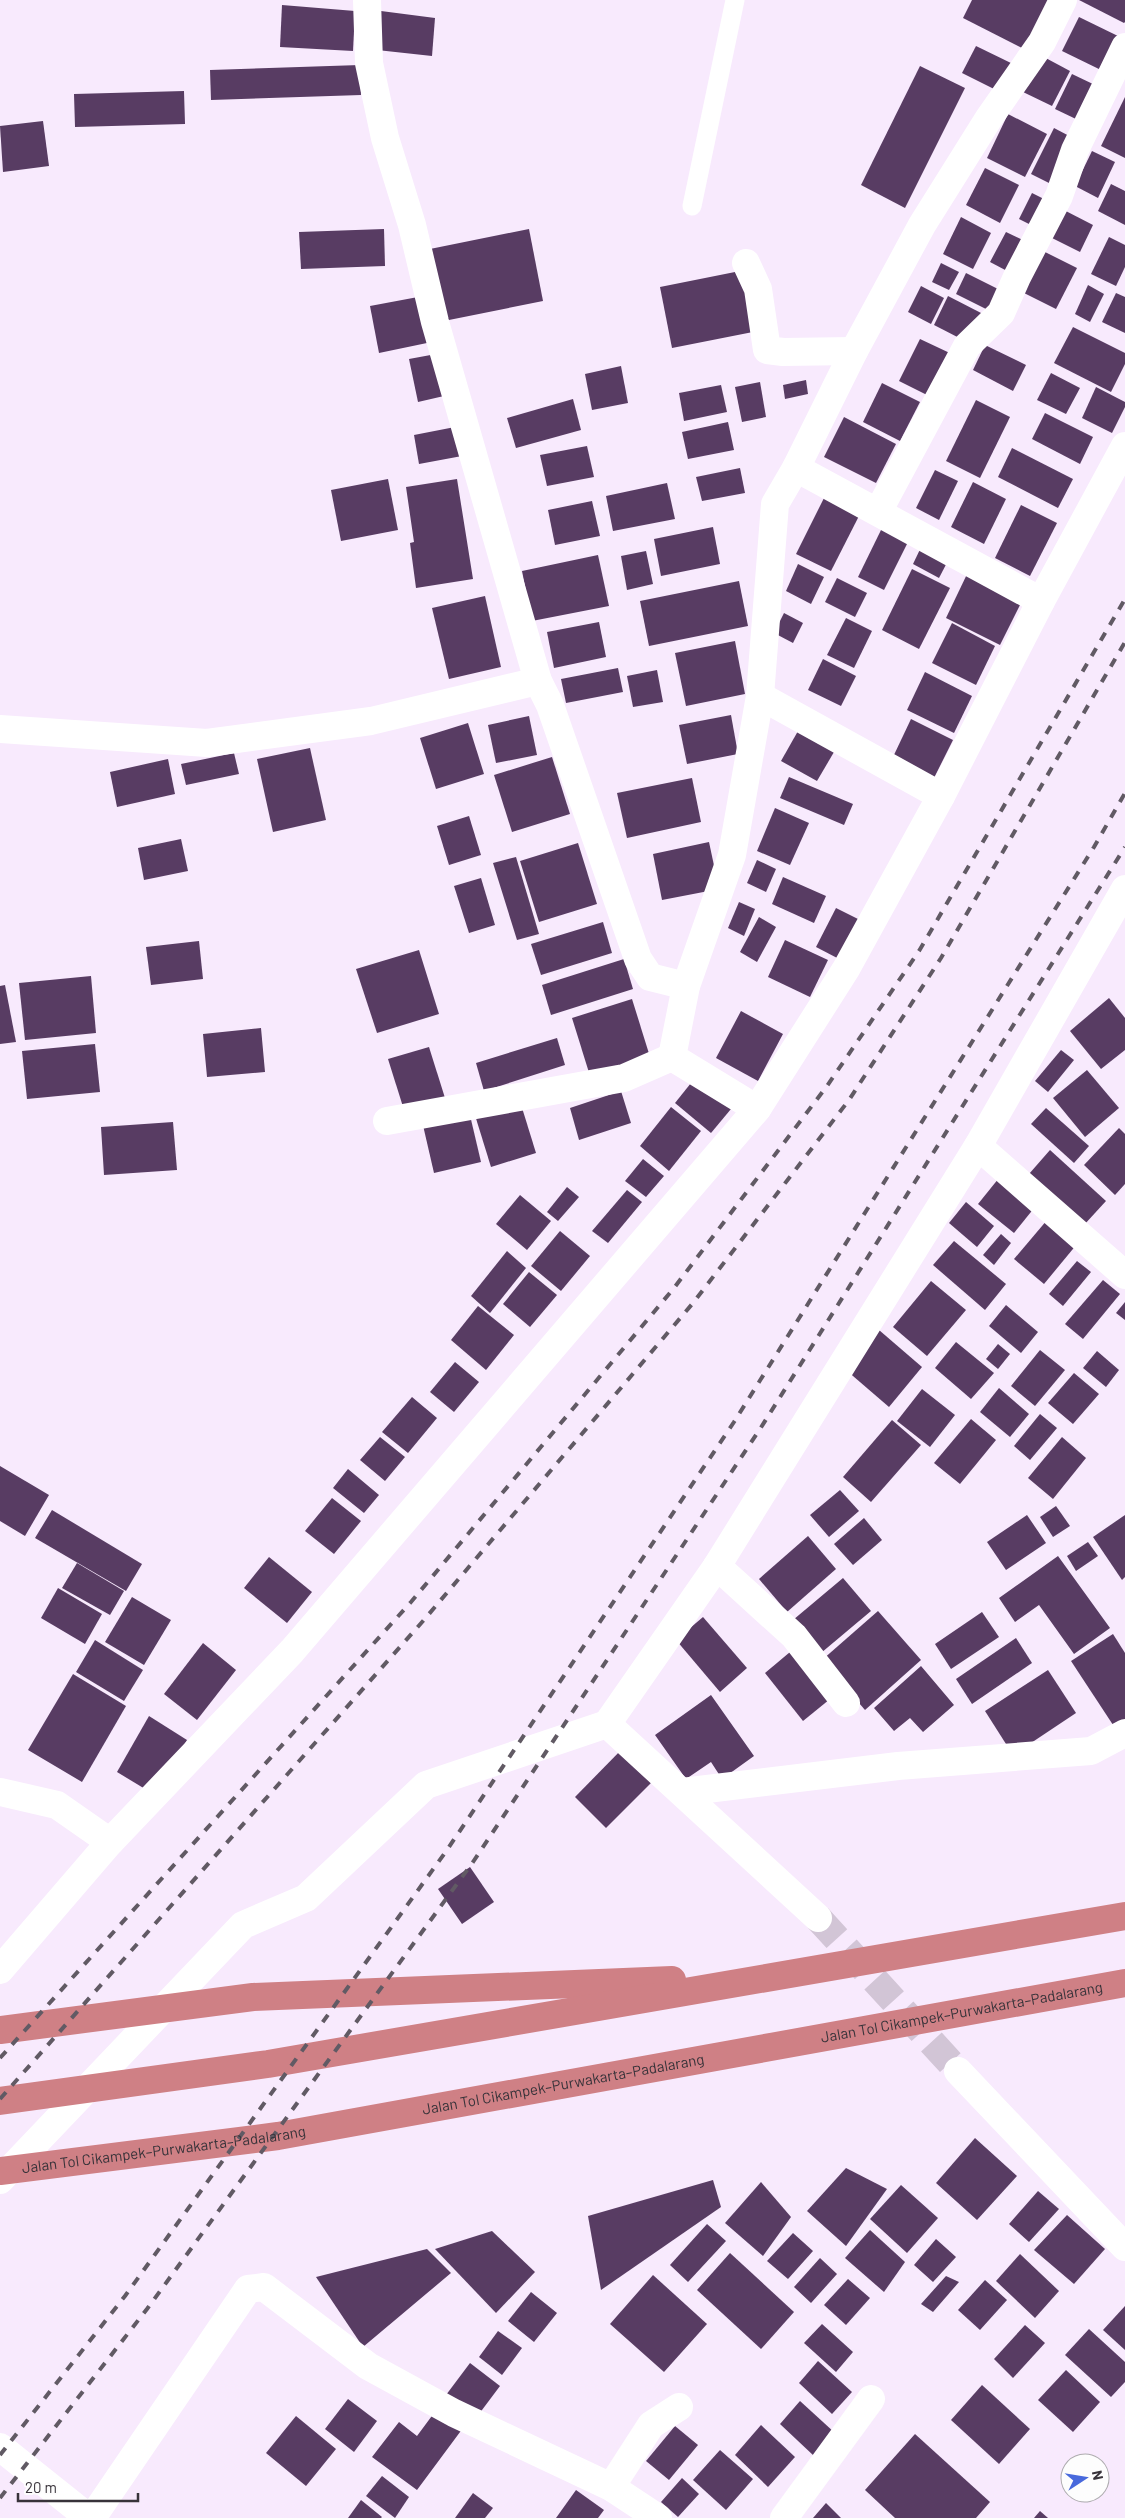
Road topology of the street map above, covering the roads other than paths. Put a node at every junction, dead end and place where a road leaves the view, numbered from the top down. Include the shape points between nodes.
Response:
1 (367, 0) edge
2 (735, 0) edge
3 (1063, 0) edge
4 (1125, 47) edge
5 (692, 206) dead end
6 (746, 263) dead end
7 (854, 351) junction
8 (1125, 446) edge
9 (796, 468) junction
10 (878, 512) junction
11 (1041, 601) junction
12 (538, 681) junction
13 (760, 696) junction
14 (0, 729) edge
15 (942, 796) junction
16 (1125, 889) edge
17 (686, 986) junction
18 (672, 1057) junction
19 (757, 1109) junction
20 (387, 1121) dead end
21 (978, 1146) junction
22 (1125, 1274) edge
23 (717, 1566) junction
24 (846, 1703) dead end
25 (608, 1724) junction
26 (1125, 1732) edge
27 (0, 1792) edge
28 (682, 1792) junction
29 (110, 1842) junction
30 (1125, 1916) edge
31 (818, 1918) tunnel mouth
32 (0, 1970) edge
33 (786, 1976) junction
34 (1125, 1983) edge
35 (0, 2030) edge
36 (958, 2071) tunnel mouth
37 (0, 2101) edge
38 (0, 2171) edge
39 (0, 2180) edge
40 (1125, 2247) edge
41 (871, 2399) dead end
42 (679, 2407) dead end
43 (0, 2448) edge
44 (619, 2502) edge
45 (91, 2518) edge
46 (658, 2518) edge
47 (784, 2518) edge

1 - 12 street via 369,63 385,138 412,226 434,322
2 - 5 lane
3 - 7 street via 1042,42 989,118 922,225
4 - 10 street via 1075,150 1059,196 1016,277 1001,313 967,346
6 - 7 street via 758,289 767,350
7 - 9 street
8 - 11 street
9 - 10 street
9 - 13 street via 776,504
10 - 11 street
11 - 15 street
12 - 14 street via 371,721 208,743
12 - 17 street via 550,705 638,960 650,977
13 - 15 street
13 - 17 street via 732,855
15 - 19 street via 846,969
16 - 21 street
17 - 18 street
18 - 19 street
18 - 20 street via 624,1078
19 - 29 street via 292,1651
21 - 22 street
21 - 23 street
23 - 24 street via 794,1636
23 - 25 street
25 - 28 street
25 - 39 street via 426,1785 306,1898 243,1925
26 - 28 street via 1091,1751 898,1766
27 - 29 street via 57,1805
28 - 31 street
29 - 32 street
30 - 33 highway
33 - 35 highway via 253,1997
33 - 37 highway via 268,2064
34 - 38 highway, Jalan Tol Cikampek–Purwakarta–Padalarang via 278,2136
36 - 40 street
41 - 47 street
42 - 44 street via 651,2425
43 - 45 street
44 - 45 street via 368,2366 264,2287 248,2289
44 - 46 street

